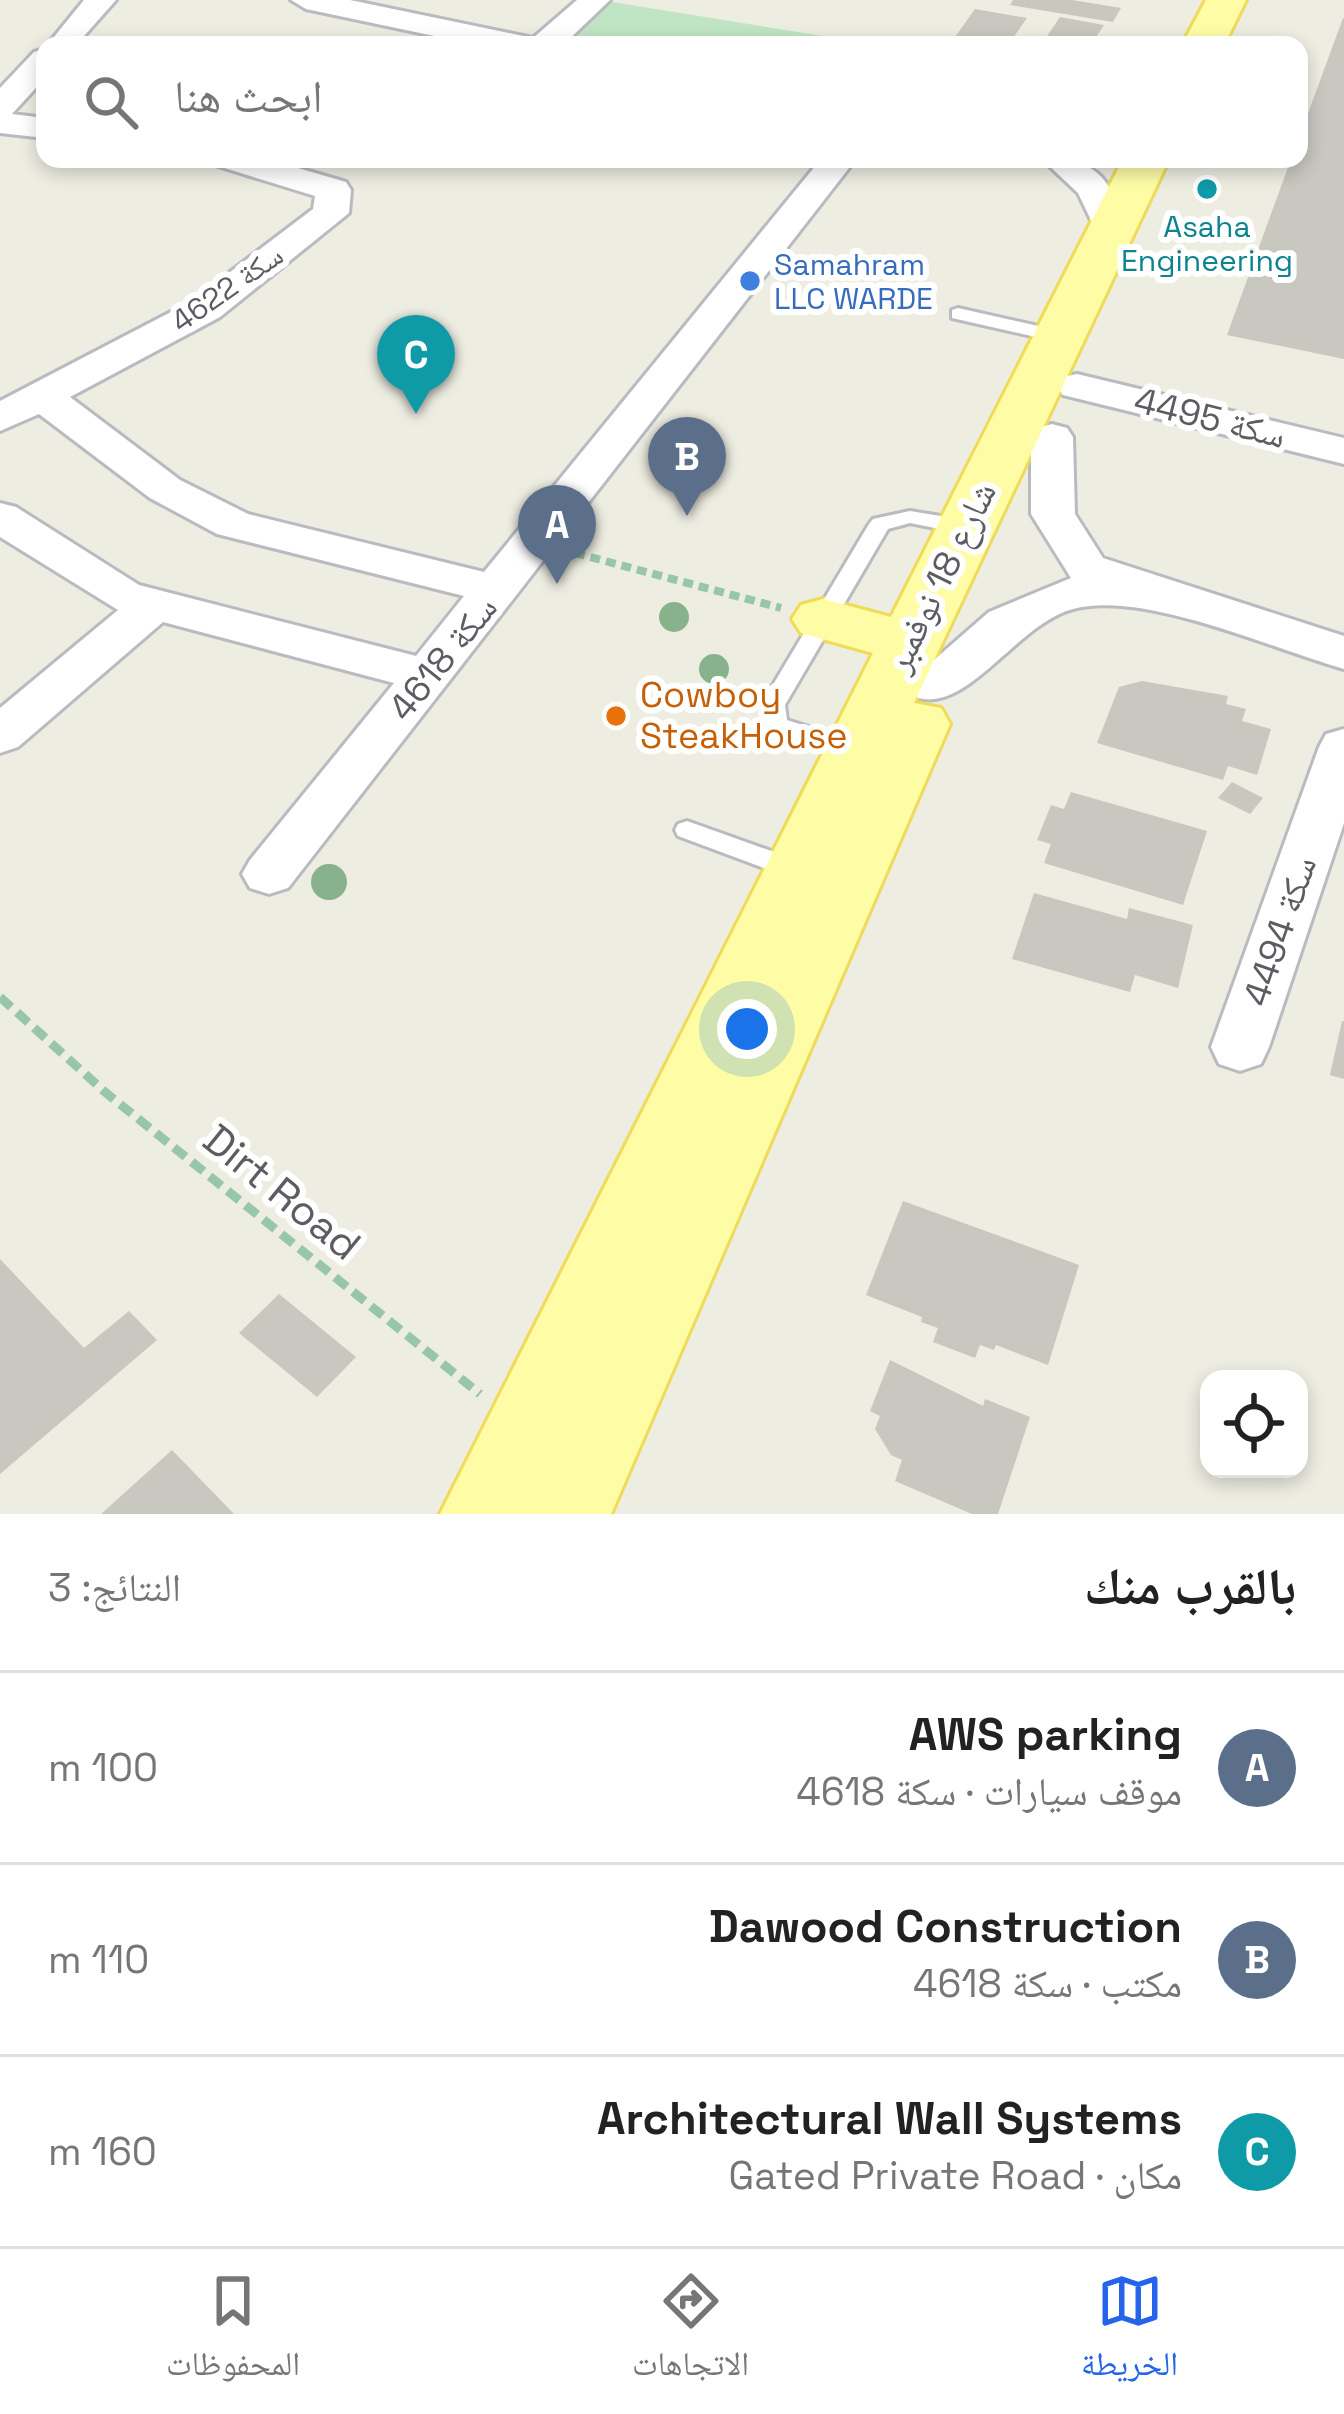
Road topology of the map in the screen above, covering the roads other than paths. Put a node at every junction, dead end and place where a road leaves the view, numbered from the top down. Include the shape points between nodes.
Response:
1 (101, 0) edge
2 (306, 0) edge
3 (596, 0) edge
4 (1226, 0) edge
5 (1259, 0) edge
6 (67, 36) edge
7 (479, 36) edge
8 (554, 36) edge
9 (1208, 36) edge
10 (1242, 36) edge
11 (36, 69) edge
12 (0, 107) edge
13 (0, 123) edge
14 (36, 127) edge
15 (260, 168) edge
16 (832, 168) edge
17 (1070, 168) edge
18 (1141, 168) edge
19 (1179, 168) edge
20 (1111, 226) junction
21 (958, 314) dead end
22 (1062, 386) junction
23 (41, 396) junction
24 (0, 418) edge
25 (1344, 451) edge
26 (0, 517) edge
27 (965, 527) junction
28 (498, 590) junction
29 (1158, 595) junction
30 (152, 607) junction
31 (823, 619) junction
32 (1344, 653) edge
33 (922, 664) junction
34 (429, 676) junction
35 (0, 735) edge
36 (1344, 747) edge
37 (857, 751) junction
38 (688, 830) dead end
39 (798, 871) junction
40 (269, 874) dead end
41 (1240, 1047) dead end
42 (485, 1514) edge
43 (564, 1514) edge

1 - 6 street
2 - 7 street
3 - 8 street
4 - 9 main road
5 - 10 main road
11 - 12 street
13 - 14 street
15 - 23 street, سكة 4622 via 333,190 331,213 206,310
16 - 28 street, سكة 4618
17 - 20 street via 1094,188
18 - 20 main road, شارع 18 نوفمبر
19 - 22 main road, شارع 18 نوفمبر
20 - 22 main road, شارع 18 نوفمبر
21 - 22 lane
22 - 25 street, سكة 4495
22 - 27 main road, شارع 18 نوفمبر
22 - 29 street via 1053,514 1087,568
22 - 33 main road, شارع 18 نوفمبر
23 - 24 street, سكة 4622
23 - 28 street via 165,489 233,524
26 - 30 street via 98,583
27 - 31 lane via 910,518 880,524
27 - 33 main road, شارع 18 نوفمبر
28 - 34 street, سكة 4618
29 - 32 street
29 - 33 street via 1066,593
30 - 34 street
30 - 35 street
31 - 33 main road
31 - 37 lane via 771,718
33 - 37 main road, شارع 18 نوفمبر
33 - 43 main road, شارع 18 نوفمبر
34 - 40 street, سكة 4618
36 - 41 street, سكة 4494
37 - 39 main road, شارع 18 نوفمبر
38 - 39 lane
39 - 42 main road, شارع 18 نوفمبر

